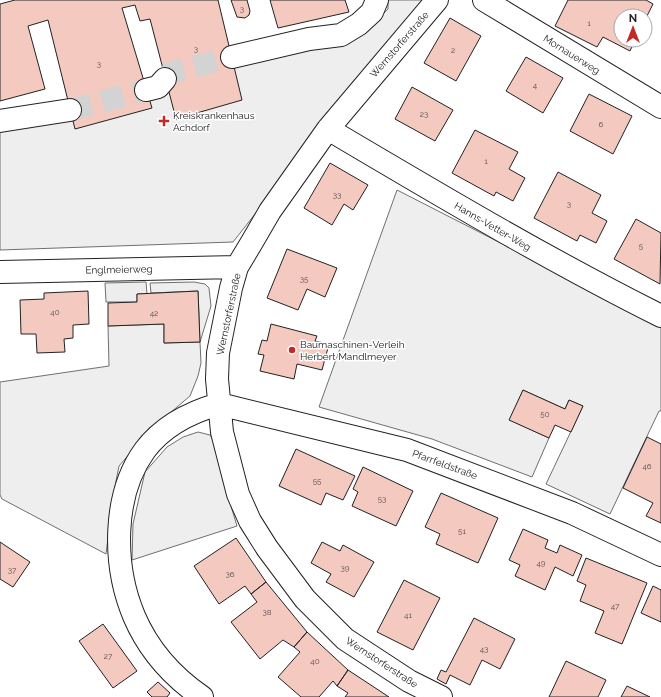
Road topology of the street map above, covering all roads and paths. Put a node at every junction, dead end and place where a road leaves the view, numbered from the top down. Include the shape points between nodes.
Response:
1 (377, 0) edge
2 (437, 0) edge
3 (484, 0) edge
4 (232, 57) tunnel mouth
5 (165, 79) tunnel mouth
6 (146, 90) tunnel mouth
7 (661, 107) edge
8 (70, 110) tunnel mouth
9 (0, 121) edge
10 (328, 128) junction
11 (237, 267) junction
12 (0, 272) edge
13 (661, 316) edge
14 (219, 404) junction
15 (661, 555) edge
16 (202, 697) edge
17 (441, 697) edge

1 - 4 street via 372,12 341,35 309,39
2 - 10 street, Wernstorferstraße
3 - 7 street, Mornauerweg
5 - 6 street via 158,87
8 - 9 street
10 - 11 street, Wernstorferstraße via 270,211
10 - 13 street, Hanns-Vetter-Weg via 489,224 598,285
11 - 12 street, Englmeierweg
11 - 14 street, Wernstorferstraße via 218,353
14 - 15 street, Pfarrfeldstraße via 407,450 572,512
14 - 16 street via 202,409 175,424 157,437 146,450 128,484 122,506 120,531 124,588 134,617 165,665
14 - 17 street, Wernstorferstraße via 222,432 238,494 250,521 284,571 306,599 345,639 409,681

